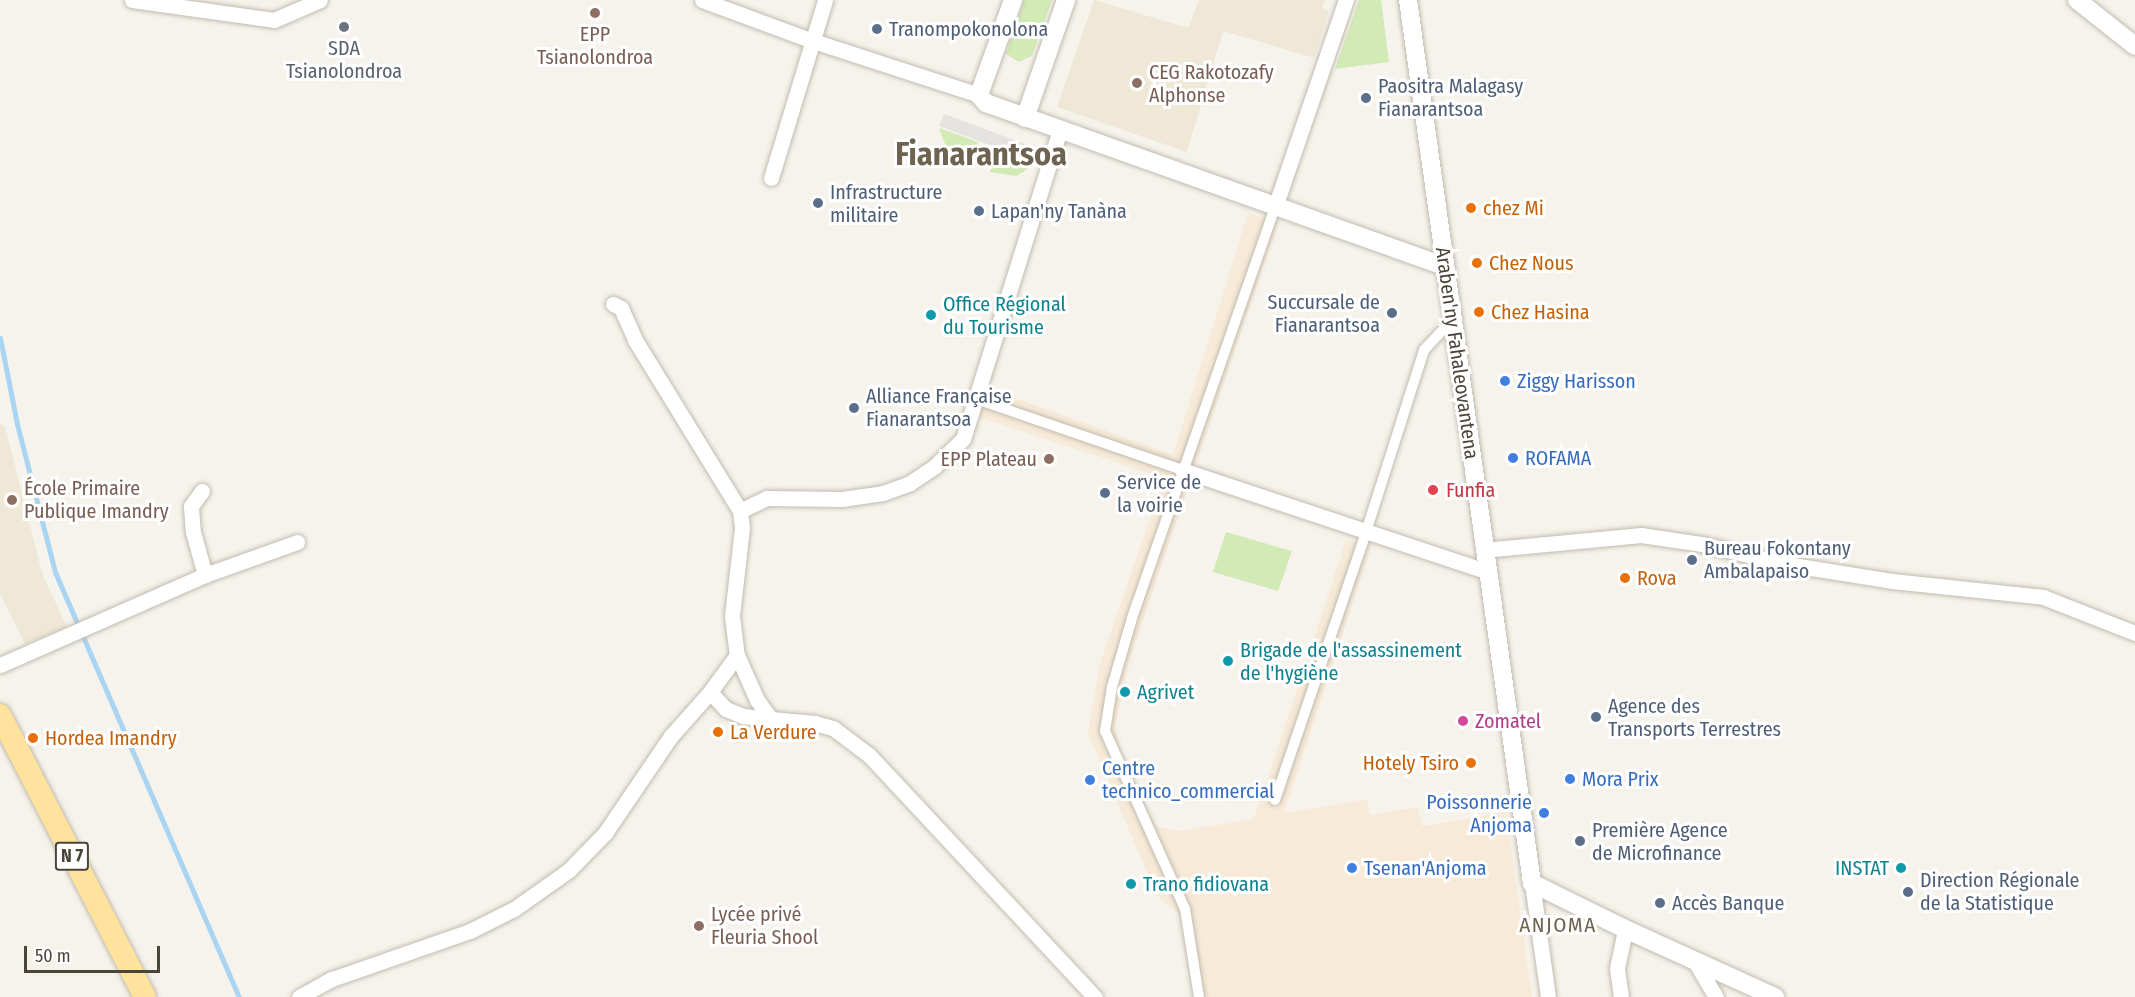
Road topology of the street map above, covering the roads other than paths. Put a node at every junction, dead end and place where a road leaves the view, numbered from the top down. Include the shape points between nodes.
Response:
1 (132, 0) edge
2 (320, 0) edge
3 (702, 0) edge
4 (825, 0) edge
5 (1013, 0) edge
6 (1066, 0) edge
7 (1346, 0) edge
8 (1408, 0) edge
9 (2077, 0) edge
10 (810, 40) junction
11 (2135, 46) edge
12 (979, 95) junction
13 (1025, 118) junction
14 (1060, 130) junction
15 (771, 178) dead end
16 (1275, 207) junction
17 (1445, 266) junction
18 (613, 304) dead end
19 (1453, 319) junction
20 (976, 399) junction
21 (1182, 470) junction
22 (202, 491) dead end
23 (740, 511) junction
24 (1366, 532) junction
25 (297, 542) dead end
26 (1483, 550) junction
27 (1486, 571) junction
28 (206, 575) junction
29 (2135, 633) edge
30 (736, 655) junction
31 (0, 665) edge
32 (710, 692) junction
33 (0, 715) edge
34 (771, 719) junction
35 (1275, 800) dead end
36 (1532, 884) junction
37 (1624, 929) junction
38 (1694, 960) junction
39 (145, 997) edge
40 (299, 997) edge
41 (1095, 997) edge
42 (1199, 997) edge
43 (1548, 997) edge
44 (1621, 997) edge
45 (1716, 997) edge
46 (1776, 997) edge

1 - 2 street via 274,20
3 - 10 street
4 - 10 street
5 - 12 street
6 - 13 street
7 - 16 street
8 - 17 street, Araben'ny Fahaleovantena
9 - 11 street
10 - 12 street
10 - 15 street
12 - 13 street via 986,103
13 - 14 street
14 - 16 street
14 - 20 street
16 - 17 street
16 - 21 street
17 - 19 street, Araben'ny Fahaleovantena
18 - 23 street via 621,308 635,340
19 - 24 street via 1424,350
19 - 26 street, Araben'ny Fahaleovantena
20 - 21 street
20 - 23 street via 963,439 910,483 868,496 842,499 767,498
21 - 24 street
21 - 42 street via 1132,618 1112,687 1105,731 1185,909
22 - 28 street via 191,507
23 - 30 street via 742,528 732,616
24 - 27 street
24 - 35 street
25 - 28 street
26 - 27 street, Araben'ny Fahaleovantena
26 - 29 street via 1641,535 1892,581 2043,597
27 - 36 street, Araben'ny Fahaleovantena
28 - 31 street
30 - 32 street
30 - 34 street via 746,680
32 - 34 street via 726,709 743,716
32 - 40 street via 671,736 605,833 569,870 514,909 470,931 332,979
33 - 39 main road, N 7
34 - 41 street via 833,728 870,756
36 - 37 street
36 - 43 street
37 - 38 street
37 - 44 street via 1617,968
38 - 45 street
38 - 46 street

